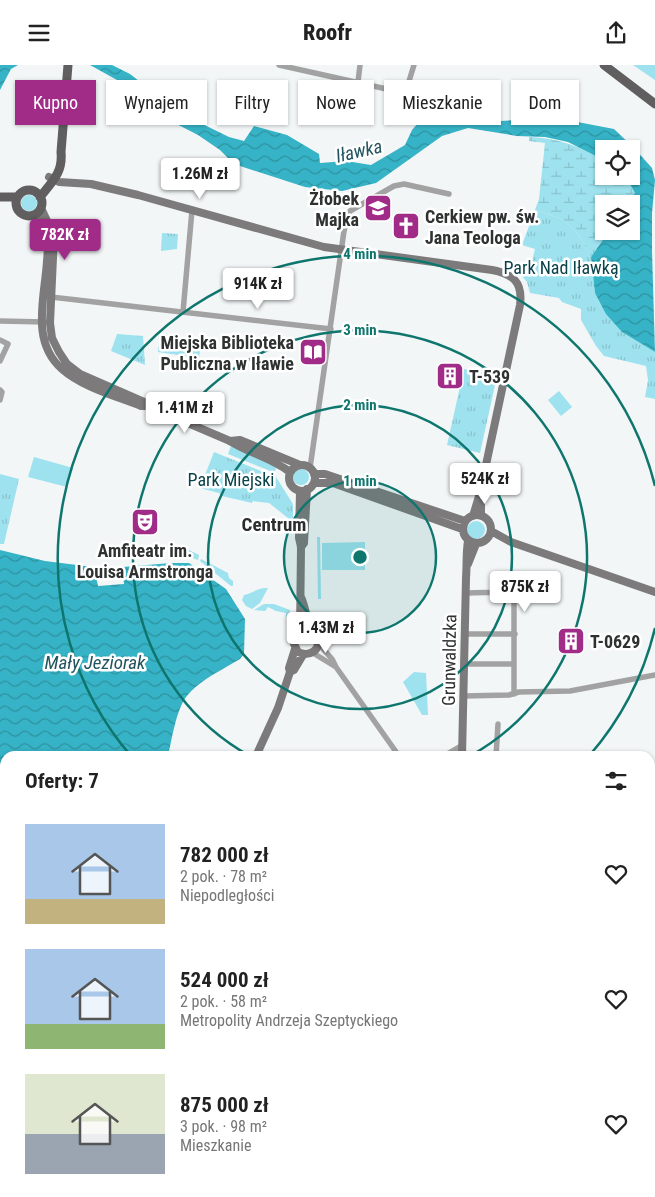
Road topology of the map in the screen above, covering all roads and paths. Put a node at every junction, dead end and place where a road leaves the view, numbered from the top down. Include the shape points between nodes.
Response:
1 (68, 65) edge
2 (279, 65) edge
3 (360, 65) edge
4 (414, 65) edge
5 (604, 65) edge
6 (349, 80) edge
7 (358, 80) edge
8 (374, 86) edge
9 (655, 103) edge
10 (52, 178) junction
11 (38, 194) junction
12 (449, 194) dead end
13 (0, 199) edge
14 (16, 201) junction
15 (192, 210) junction
16 (38, 211) junction
17 (342, 251) junction
18 (51, 297) junction
19 (182, 312) junction
20 (0, 321) edge
21 (41, 322) junction
22 (50, 323) junction
23 (331, 329) junction
24 (0, 340) edge
25 (0, 361) edge
26 (0, 390) edge
27 (0, 400) edge
28 (148, 406) junction
29 (230, 441) junction
30 (300, 465) junction
31 (312, 471) junction
32 (290, 472) junction
33 (314, 483) junction
34 (304, 490) junction
35 (477, 516) junction
36 (464, 525) junction
37 (490, 534) junction
38 (472, 542) junction
39 (655, 592) edge
40 (465, 593) junction
41 (301, 597) junction
42 (300, 633) junction
43 (314, 634) junction
44 (465, 634) junction
45 (515, 634) junction
46 (318, 643) junction
47 (295, 649) junction
48 (313, 653) junction
49 (303, 655) junction
50 (464, 664) junction
51 (514, 665) junction
52 (336, 667) junction
53 (290, 673) junction
54 (655, 675) edge
55 (514, 694) junction
56 (464, 696) junction
57 (498, 724) dead end
58 (463, 745) junction
59 (258, 751) edge
60 (395, 751) edge
61 (453, 751) edge
62 (462, 751) edge
63 (496, 751) edge

1 - 10 main road via 62,163
2 - 6 street
3 - 7 street
4 - 8 street via 406,91
5 - 9 main road
10 - 11 main road
10 - 15 main road via 65,183 106,187
11 - 14 main road via 25,191
11 - 16 main road
12 - 17 street via 414,185 394,186 350,211
13 - 14 main road
14 - 16 main road via 20,213 30,216
15 - 17 main road
15 - 19 street
16 - 18 main road via 54,236
16 - 21 main road via 48,243
17 - 23 street
17 - 35 main road via 499,271 512,277 519,286 520,305 476,505
18 - 19 street
18 - 22 main road
19 - 23 street
20 - 21 street
21 - 22 street
21 - 28 main road via 48,351 62,369 81,382
22 - 28 main road via 55,345 72,369
23 - 31 street
24 - 25 street via 8,344
26 - 27 street
28 - 29 main road
29 - 30 main road via 240,440
29 - 32 main road
30 - 31 main road
30 - 32 main road
31 - 33 main road
31 - 36 main road
32 - 34 main road via 291,484
33 - 34 main road
33 - 36 main road via 333,483
34 - 41 main road via 299,538
35 - 36 main road
35 - 37 main road via 490,523
36 - 38 main road via 463,533
37 - 38 main road via 481,543
37 - 39 main road
38 - 40 main road, Grunwaldzka via 466,553
40 - 44 main road, Grunwaldzka
40 - 45 street via 512,596 515,601
41 - 42 main road
41 - 43 main road
42 - 43 main road
42 - 47 main road via 294,640
43 - 46 main road
44 - 45 street
44 - 50 main road, Grunwaldzka
45 - 51 street
46 - 48 main road
46 - 52 street
47 - 49 main road
47 - 53 main road
48 - 49 main road
48 - 52 street
49 - 53 main road
50 - 51 street
50 - 56 main road, Grunwaldzka
51 - 55 street
52 - 60 street
53 - 59 main road
54 - 55 street via 570,691
55 - 56 street
56 - 58 main road, Grunwaldzka
57 - 63 street
58 - 61 street
58 - 62 main road, Grunwaldzka

